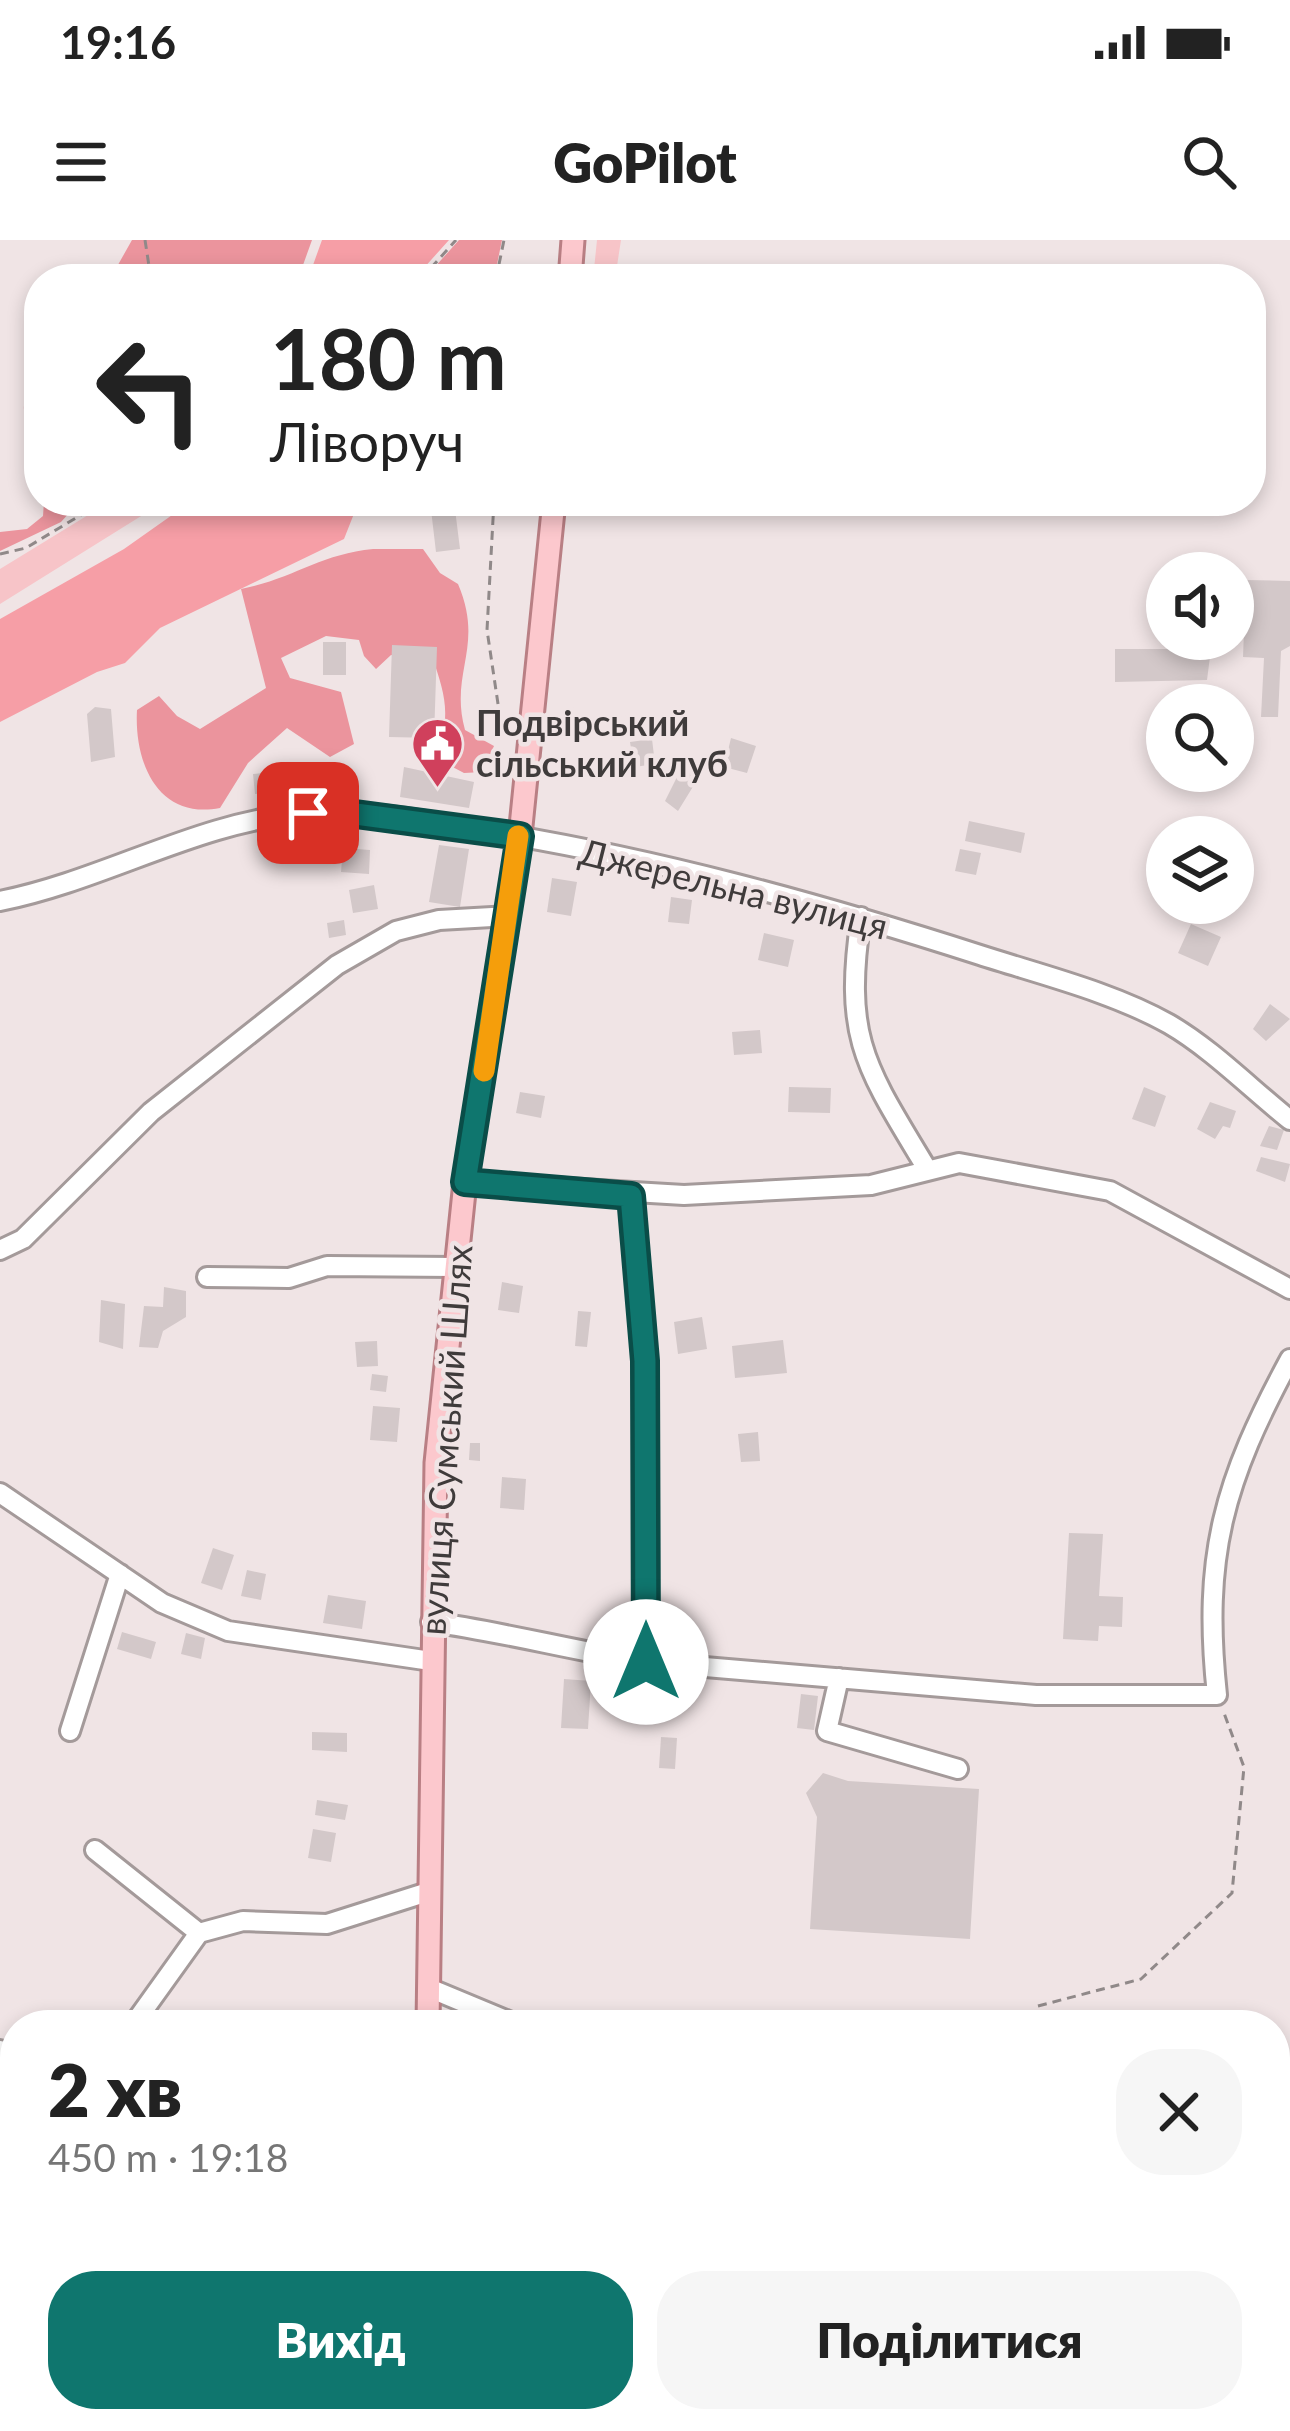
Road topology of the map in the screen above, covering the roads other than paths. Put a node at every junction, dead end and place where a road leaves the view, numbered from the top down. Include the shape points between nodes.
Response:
1 (553, 516) edge
2 (520, 836) junction
3 (0, 901) edge
4 (509, 916) junction
5 (861, 917) junction
6 (1290, 1120) edge
7 (927, 1168) junction
8 (465, 1182) junction
9 (631, 1196) junction
10 (0, 1250) edge
11 (456, 1267) junction
12 (207, 1277) dead end
13 (1290, 1289) edge
14 (1290, 1359) edge
15 (0, 1492) edge
16 (120, 1574) junction
17 (431, 1622) junction
18 (430, 1661) junction
19 (646, 1662) junction
20 (838, 1684) junction
21 (70, 1731) dead end
22 (958, 1769) dead end
23 (95, 1850) dead end
24 (431, 1891) junction
25 (199, 1934) junction
26 (429, 1988) junction
27 (144, 2010) edge
28 (428, 2010) edge
29 (474, 2010) edge

1 - 2 main road, вулиця Сумський Шлях
2 - 3 street, Джерельна вулиця via 348,813 267,818
2 - 4 main road, вулиця Сумський Шлях
2 - 5 street, Джерельна вулиця via 691,870
4 - 8 main road, вулиця Сумський Шлях
4 - 10 street via 396,931 337,965 151,1112 23,1239
5 - 6 street, Джерельна вулиця via 1169,1024
5 - 7 street via 851,984 855,1025
7 - 9 street via 872,1185
7 - 13 street via 959,1163 1110,1191
8 - 9 street
8 - 11 main road, вулиця Сумський Шлях
9 - 19 street via 645,1361
11 - 12 street via 327,1266 290,1279
11 - 17 main road, вулиця Сумський Шлях via 436,1463
14 - 20 street via 1258,1418 1221,1520 1211,1569 1217,1695
15 - 16 street
16 - 18 street via 162,1603 228,1631
16 - 21 street
17 - 18 main road, вулиця Сумський Шлях
17 - 19 street
18 - 24 main road, вулиця Сумський Шлях
19 - 20 street
20 - 22 street via 826,1731
23 - 25 street
24 - 25 street via 327,1924 243,1921
24 - 26 main road, вулиця Сумський Шлях
25 - 27 street
26 - 28 main road, вулиця Сумський Шлях
26 - 29 street

